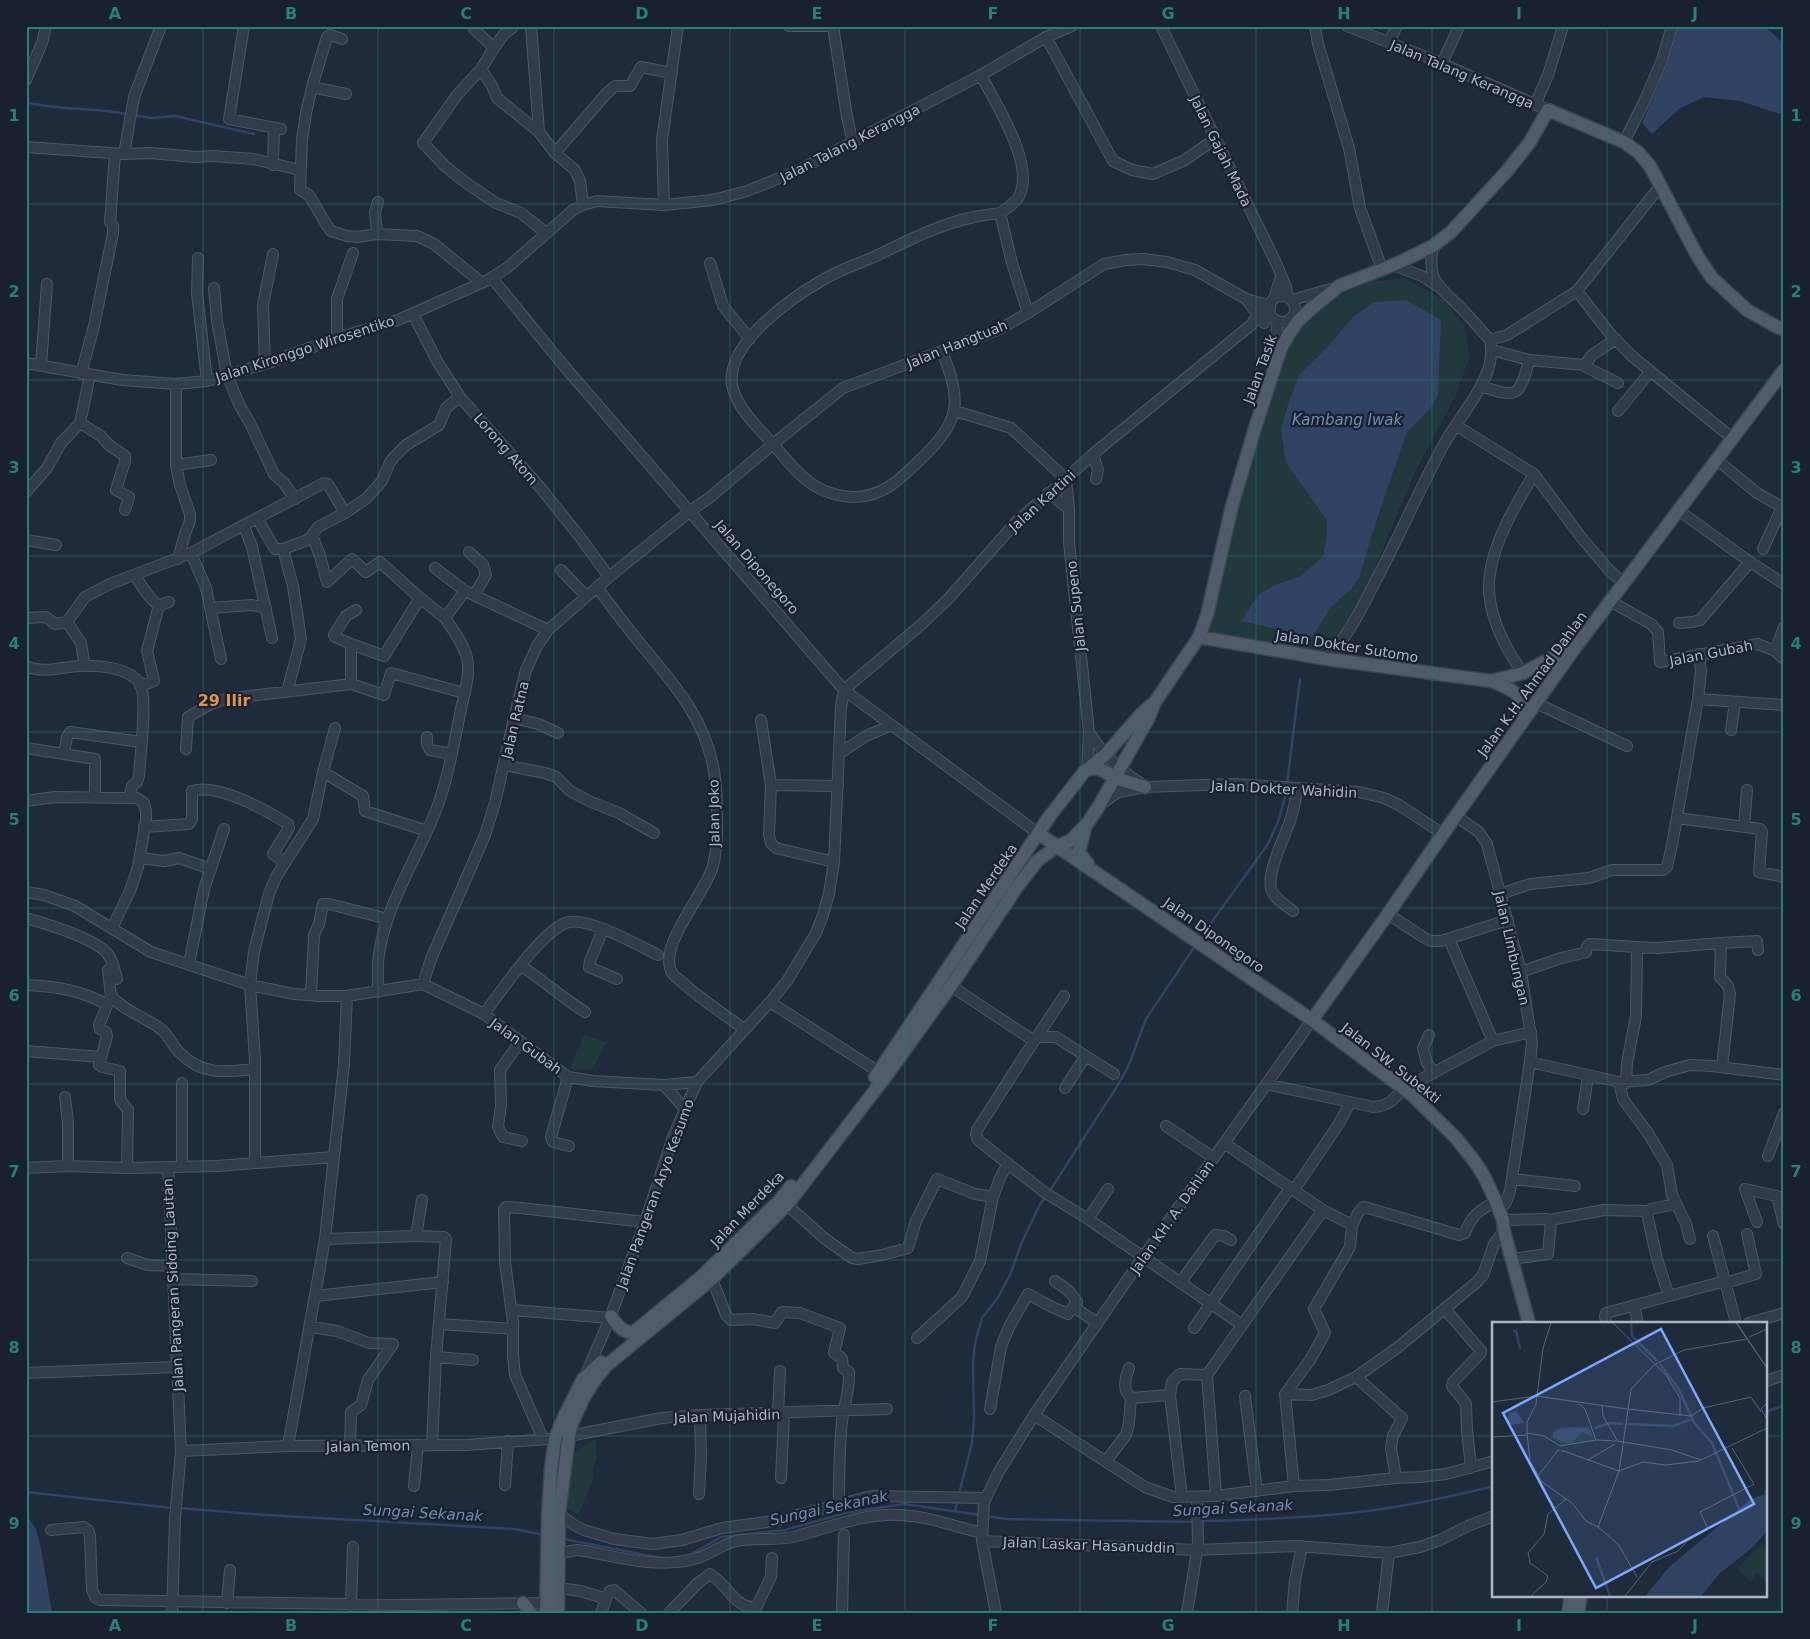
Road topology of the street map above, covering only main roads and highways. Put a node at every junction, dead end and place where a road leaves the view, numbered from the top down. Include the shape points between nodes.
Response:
1 (1781, 330) edge
2 (1784, 370) edge
3 (1199, 636) junction
4 (1572, 652) junction
5 (1491, 682) junction
6 (1155, 702) junction
7 (1523, 721) junction
8 (1087, 770) junction
9 (1117, 772) junction
10 (1145, 787) road end
11 (1086, 824) junction
12 (1039, 834) junction
13 (1056, 847) junction
14 (1099, 875) junction
15 (1312, 1020) junction
16 (882, 1074) junction
17 (610, 1317) road end
18 (1529, 1322) edge
19 (647, 1332) junction
20 (632, 1333) junction
21 (555, 1516) junction
22 (555, 1549) junction
23 (1571, 1596) edge
24 (1581, 1596) edge
25 (546, 1608) edge
26 (558, 1613) edge
27 (1568, 1613) edge
28 (1578, 1613) edge

1 - 3 main road, Jalan Tasik via 1747,310 1712,278 1650,166 1639,153 1624,142 1548,110 1530,142 1507,171 1451,232 1433,246 1339,286 1298,321 1281,348 1255,428 1232,506 1207,616
2 - 4 main road, Jalan K.H. Ahmad Dahlan
3 - 5 main road, Jalan Dokter Sutomo via 1327,659
3 - 6 main road, Jalan Tasik
4 - 5 main road via 1560,654 1523,673
4 - 7 main road, Jalan K.H. Ahmad Dahlan
5 - 7 main road via 1508,688 1521,698 1525,710
6 - 8 main road, Jalan Merdeka
6 - 9 main road, Jalan Merdeka
7 - 15 main road, Jalan K.H. Ahmad Dahlan
8 - 9 main road via 1095,768
8 - 12 main road, Jalan Merdeka
9 - 10 main road
9 - 11 main road, Jalan Merdeka via 1100,806
11 - 13 main road, Jalan Merdeka via 1070,841
11 - 14 main road via 1079,852
12 - 13 main road
12 - 16 main road, Jalan Merdeka
13 - 14 main road
13 - 16 main road, Jalan Merdeka via 1037,861 1017,887 950,986
14 - 15 main road, Jalan Diponegoro
15 - 18 main road, Jalan SW. Subekti via 1429,1110 1456,1138 1485,1178 1500,1216
16 - 19 main road, Jalan Merdeka via 787,1205 712,1279
16 - 20 main road, Jalan Merdeka via 780,1200 701,1277
17 - 20 main road via 618,1327
19 - 20 main road
19 - 21 main road, Jalan Merdeka via 607,1365 584,1397 572,1423
20 - 21 main road, Jalan Merdeka via 583,1379 549,1439
21 - 22 main road, Jalan Merdeka
22 - 25 main road, Jalan Merdeka
22 - 26 main road, Jalan Merdeka
23 - 27 main road
24 - 28 main road

